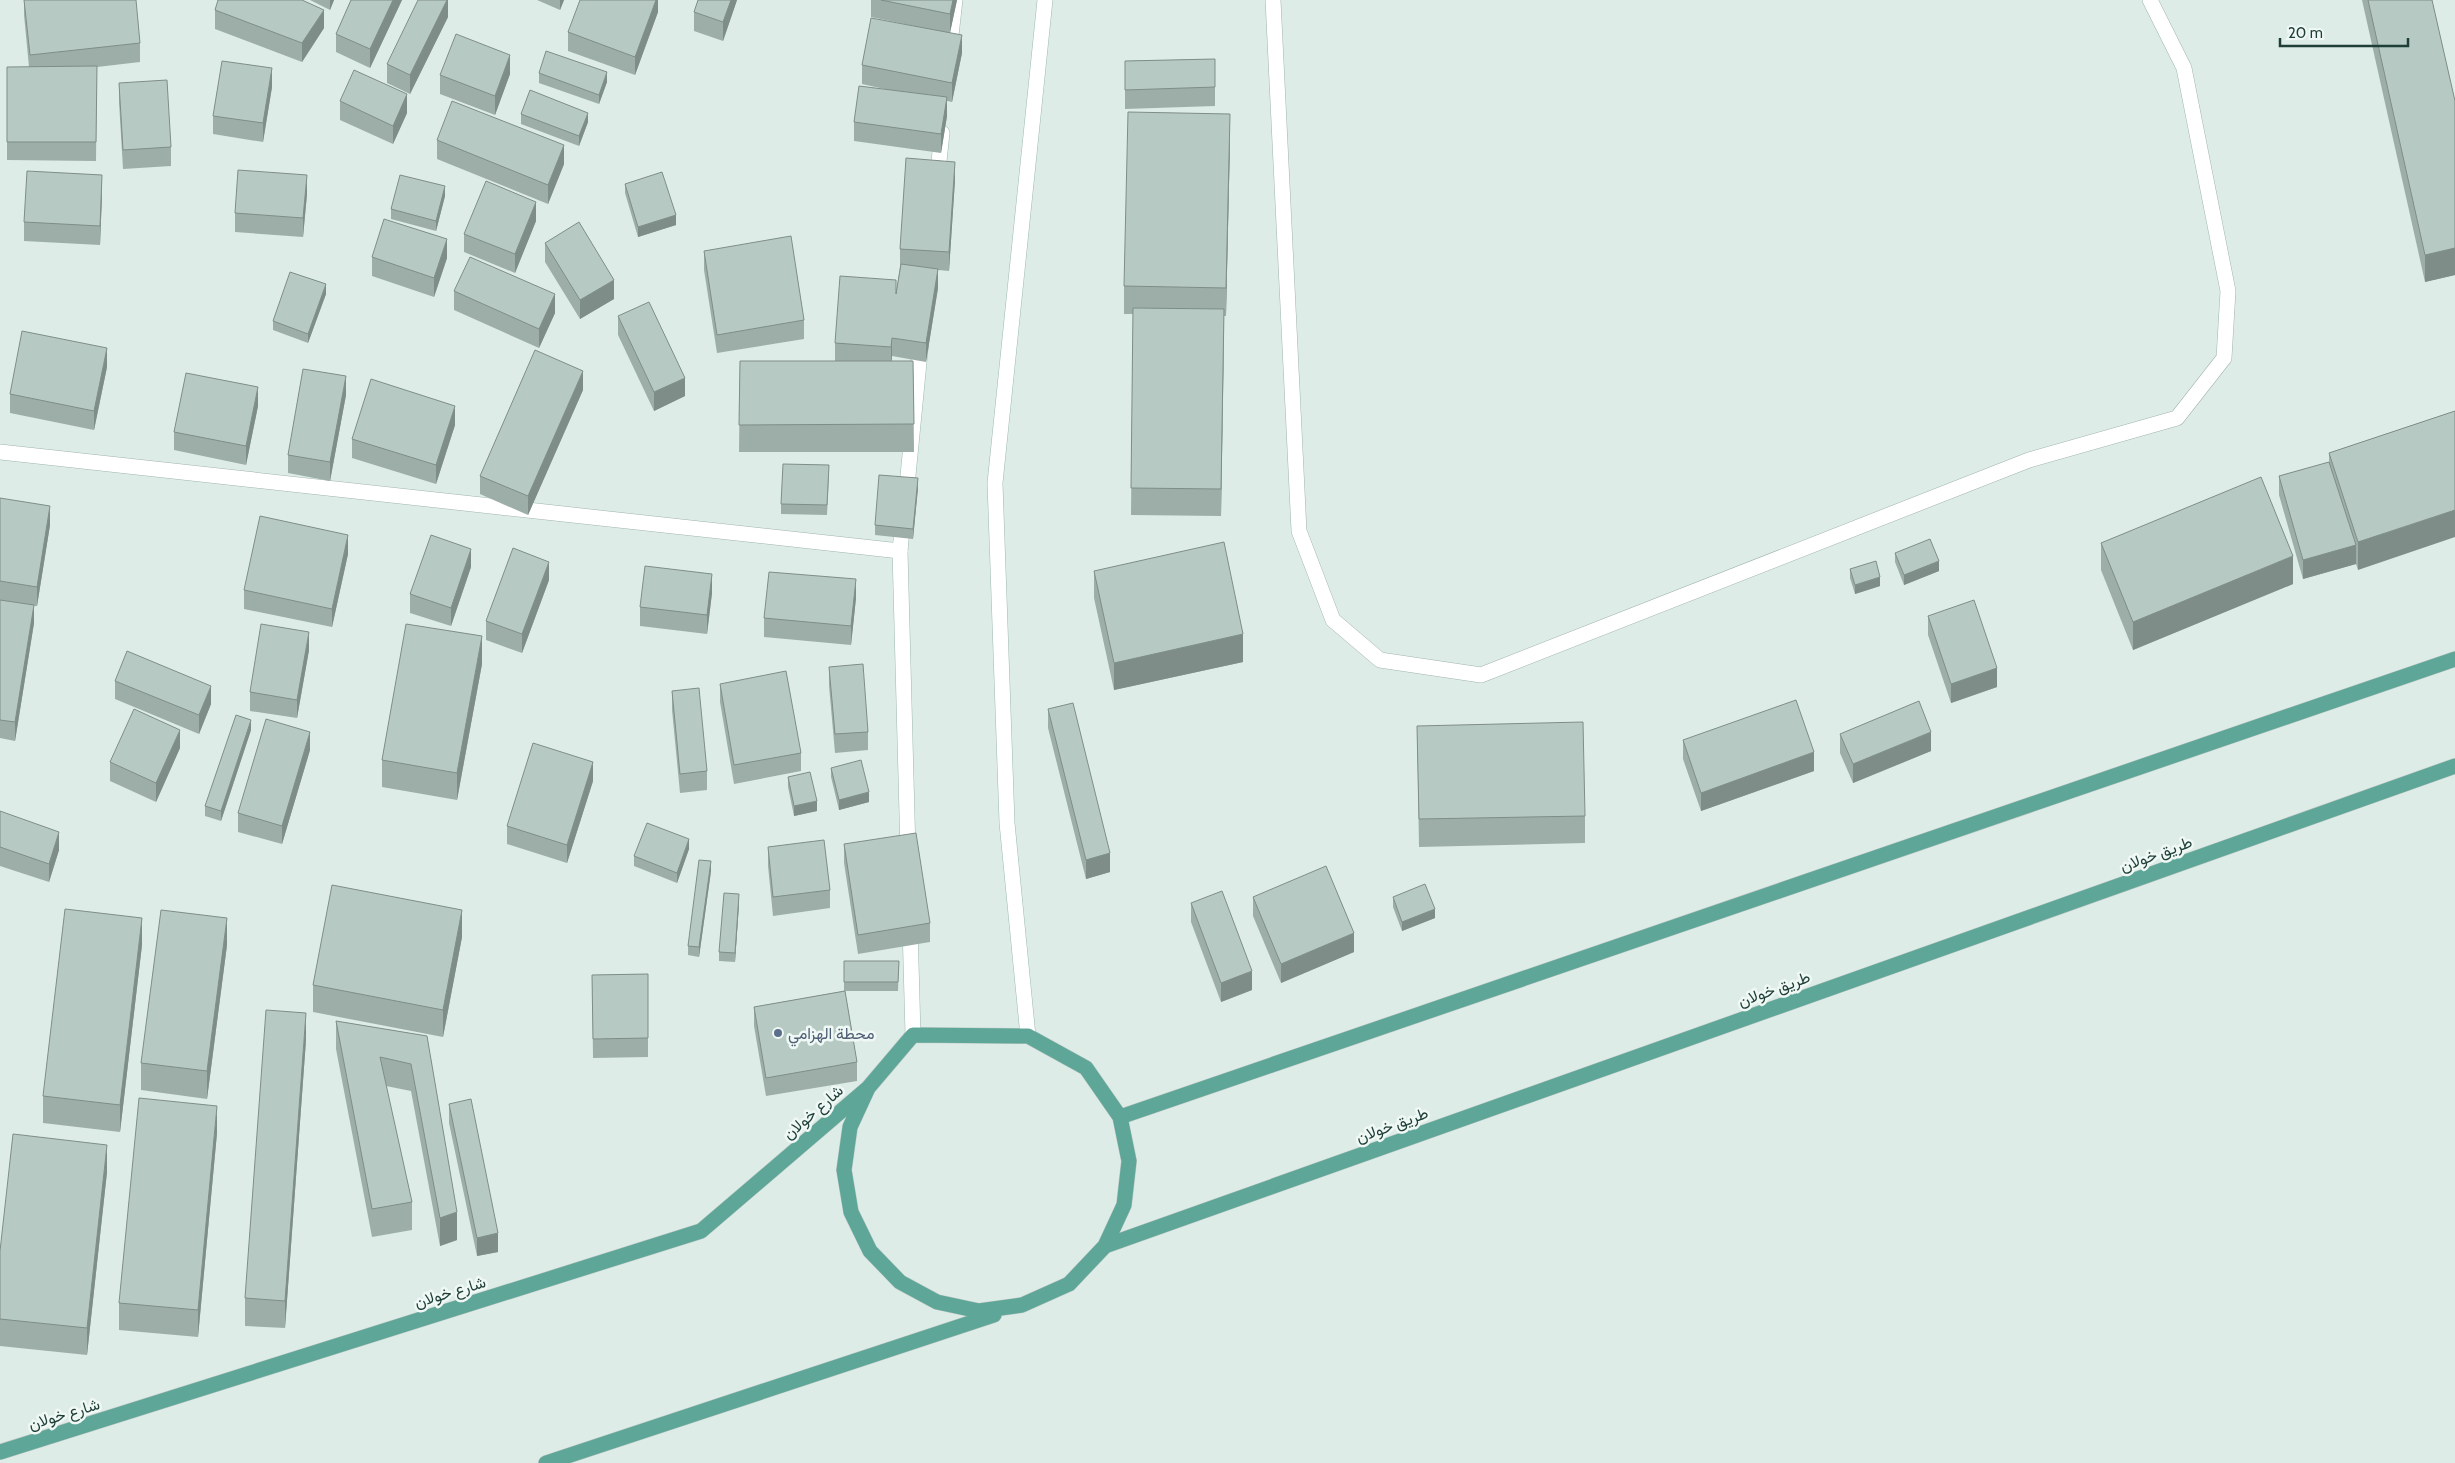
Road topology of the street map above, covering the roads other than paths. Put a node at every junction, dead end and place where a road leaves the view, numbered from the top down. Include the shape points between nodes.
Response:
1 (955, 0) edge
2 (1045, 0) edge
3 (1265, 0) edge
4 (1273, 0) edge
5 (2150, 0) edge
6 (948, 69) edge
7 (943, 118) edge
8 (935, 197) edge
9 (923, 325) edge
10 (0, 452) edge
11 (900, 551) junction
12 (2455, 659) edge
13 (2455, 766) edge
14 (909, 867) edge
15 (910, 906) edge
16 (913, 1035) junction
17 (1028, 1036) junction
18 (868, 1088) junction
19 (1120, 1117) junction
20 (1105, 1246) junction
21 (1022, 1305) junction
22 (0, 1452) edge
23 (546, 1463) edge

1 - 6 street
2 - 17 street via 995,483 1007,823
3 - 4 street
4 - 5 street via 1299,531 1333,620 1380,660 1481,675 2029,460 2177,418 2224,358 2228,291 2184,68
7 - 8 street
9 - 11 street
10 - 11 street
11 - 14 street
12 - 19 main road
13 - 20 main road, طريق خولان
15 - 16 street
16 - 17 main road
16 - 18 main road
17 - 19 main road via 1086,1068
18 - 21 main road via 850,1128 844,1170 851,1212 870,1250 900,1282 937,1302 979,1310
18 - 22 main road, شارع خولان via 700,1232
19 - 20 main road via 1129,1161 1124,1205
20 - 21 main road via 1069,1284
21 - 23 main road

